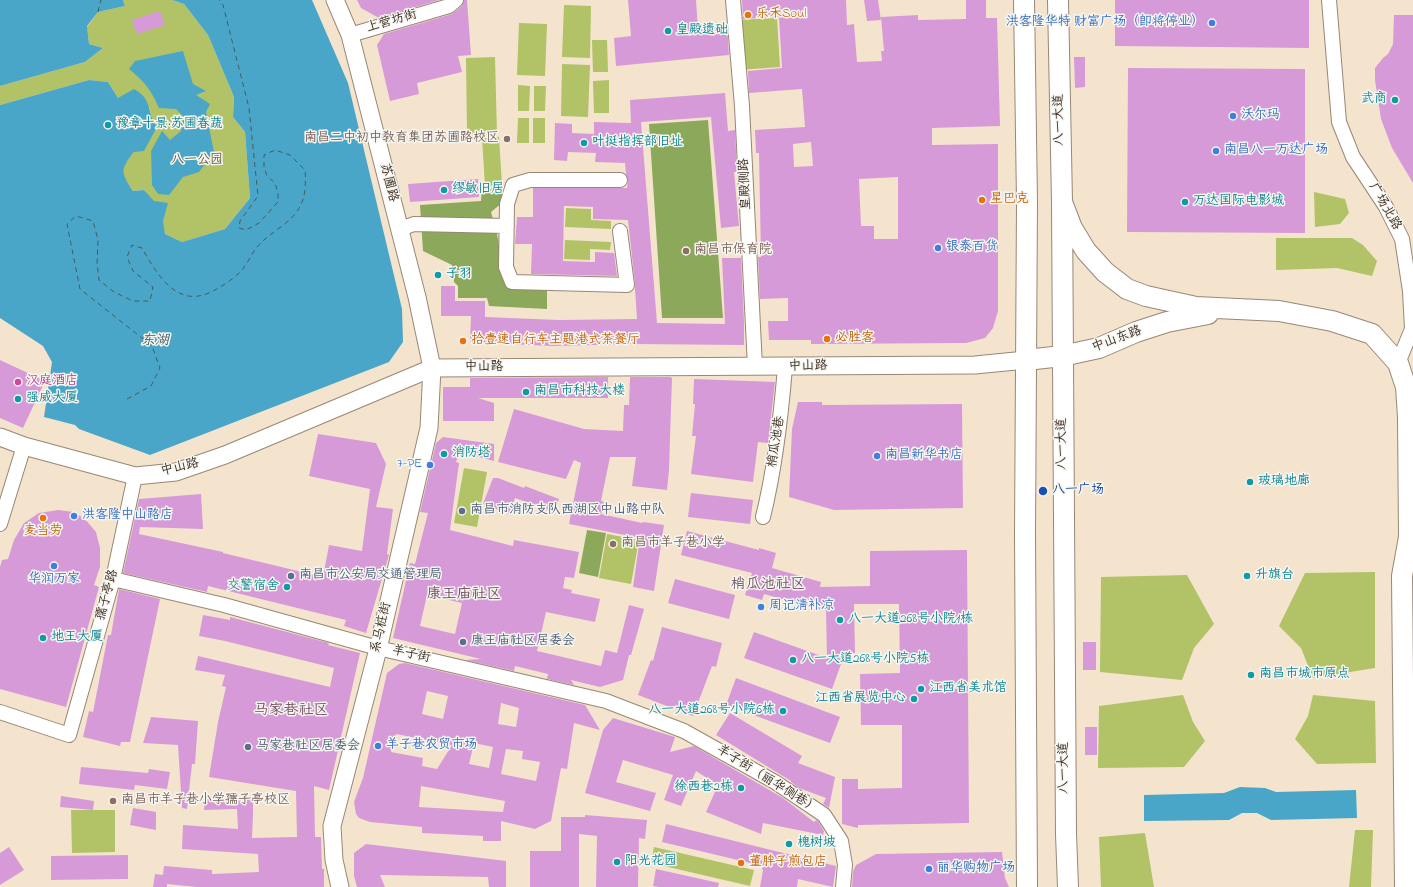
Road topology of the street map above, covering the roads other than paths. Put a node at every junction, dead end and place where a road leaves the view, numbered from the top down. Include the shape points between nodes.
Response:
1 (335, 0) edge
2 (456, 0) edge
3 (733, 0) edge
4 (1024, 0) edge
5 (1058, 0) edge
6 (1329, 0) edge
7 (350, 35) junction
8 (620, 180) dead end
9 (1062, 202) junction
10 (507, 226) junction
11 (400, 229) junction
12 (620, 230) dead end
13 (1237, 310) junction
14 (1062, 356) junction
15 (1026, 360) junction
16 (1398, 362) junction
17 (995, 364) joint
18 (755, 367) junction
19 (785, 367) junction
20 (432, 368) junction
21 (0, 437) edge
22 (24, 446) junction
23 (135, 476) junction
24 (763, 517) dead end
25 (0, 524) edge
26 (1411, 545) edge
27 (113, 579) junction
28 (378, 648) junction
29 (0, 712) edge
30 (684, 731) joint
31 (340, 887) edge
32 (843, 887) edge
33 (1027, 887) edge
34 (1068, 887) edge
35 (1405, 887) edge

1 - 7 main road, 苏圃路
2 - 7 street, 上营坊街 via 449,6
3 - 18 street, 皇殿侧路 via 742,106
4 - 15 highway
5 - 9 highway, 八一大道
6 - 16 street, 广场北路 via 1339,122 1353,157 1386,207 1402,239 1410,291 1412,330
7 - 11 main road, 苏圃路
8 - 10 street via 530,180 514,185 507,204
9 - 13 highway, 中山东路 via 1072,228 1086,251 1105,272 1127,289 1177,304
9 - 14 highway, 八一大道
10 - 11 street via 414,224
10 - 12 street via 506,267 512,282 627,285
11 - 20 main road, 苏圃路
13 - 14 highway, 中山东路 via 1167,322 1099,348
13 - 16 highway, 中山东路 via 1279,311 1332,321 1372,334
14 - 15 highway, 中山东路
14 - 34 highway, 八一大道
15 - 17 main road, 中山东路
15 - 33 highway
16 - 26 highway via 1406,386
17 - 19 main road, 中山路
18 - 19 main road, 中山路
18 - 20 main road, 中山路
19 - 24 street, 梢瓜池巷 via 782,408
20 - 23 main road, 中山路 via 226,455 176,472
20 - 28 main road, 系马桩街 via 429,428
21 - 22 main road, 中山路
22 - 23 main road, 中山路
22 - 25 street
23 - 27 street, 孺子亭路
26 - 35 highway via 1402,576
27 - 28 street, 羊子街 via 224,605
27 - 29 street, 孺子亭路 via 69,735
28 - 30 street, 羊子街 via 606,701
28 - 31 main road, 系马桩街 via 332,826 334,860
30 - 32 street, 羊子街（丽华侧巷） via 775,782 824,815 841,841 845,865

